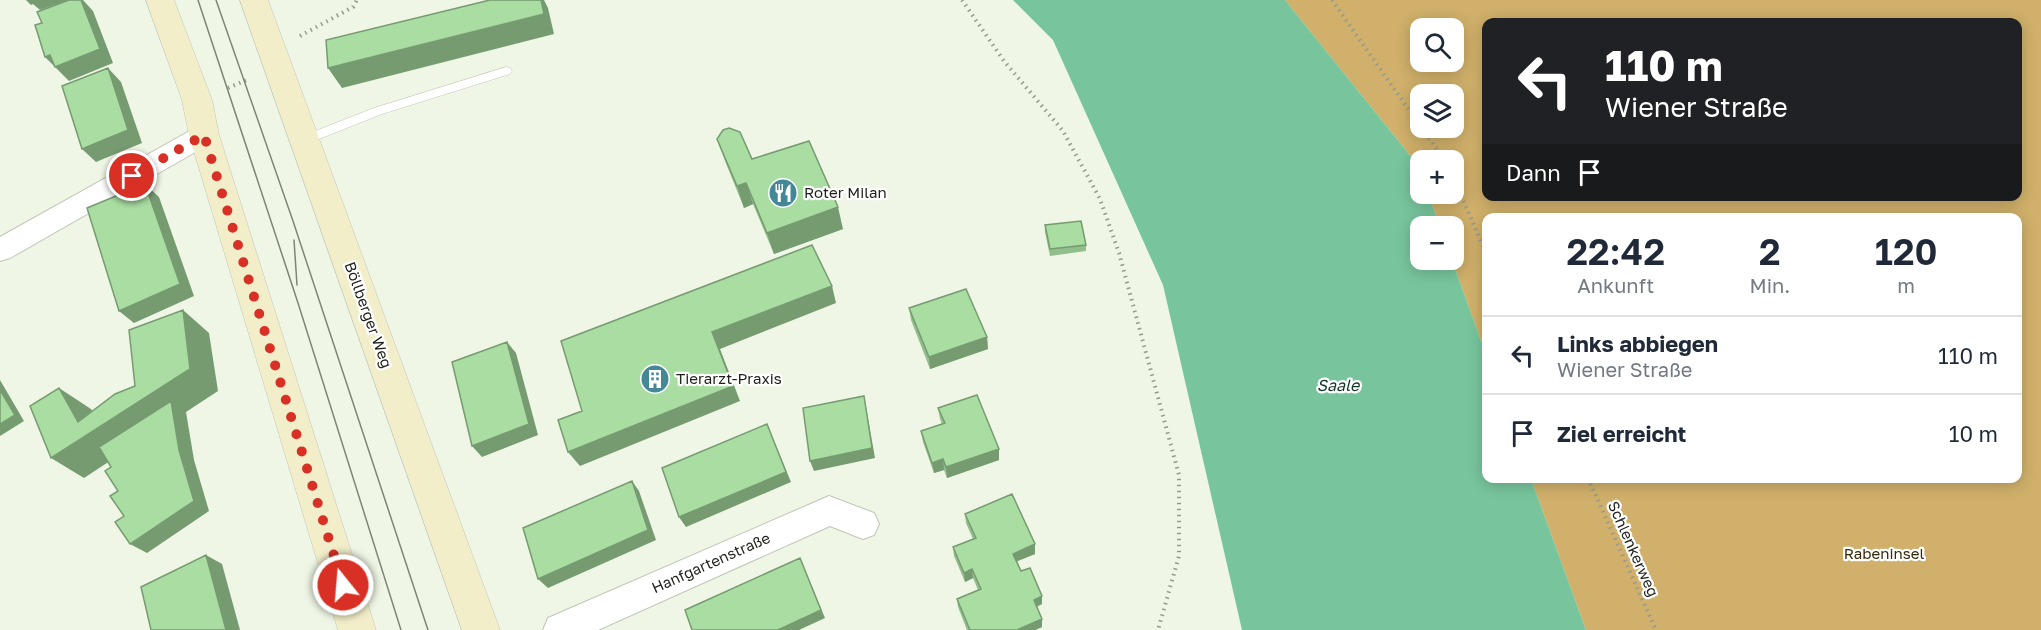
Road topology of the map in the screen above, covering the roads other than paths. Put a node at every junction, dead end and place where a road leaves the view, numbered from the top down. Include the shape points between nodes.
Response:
1 (160, 0) edge
2 (254, 0) edge
3 (506, 71) dead end
4 (204, 135) junction
5 (304, 140) junction
6 (0, 250) edge
7 (863, 524) dead end
8 (357, 630) edge
9 (482, 630) edge
10 (560, 630) edge

1 - 4 street via 197,100
2 - 5 street, Böllberger Weg
3 - 5 lane via 378,111
4 - 6 street
4 - 8 street
5 - 9 street, Böllberger Weg
7 - 10 street, Hanfgartenstraße via 829,511

